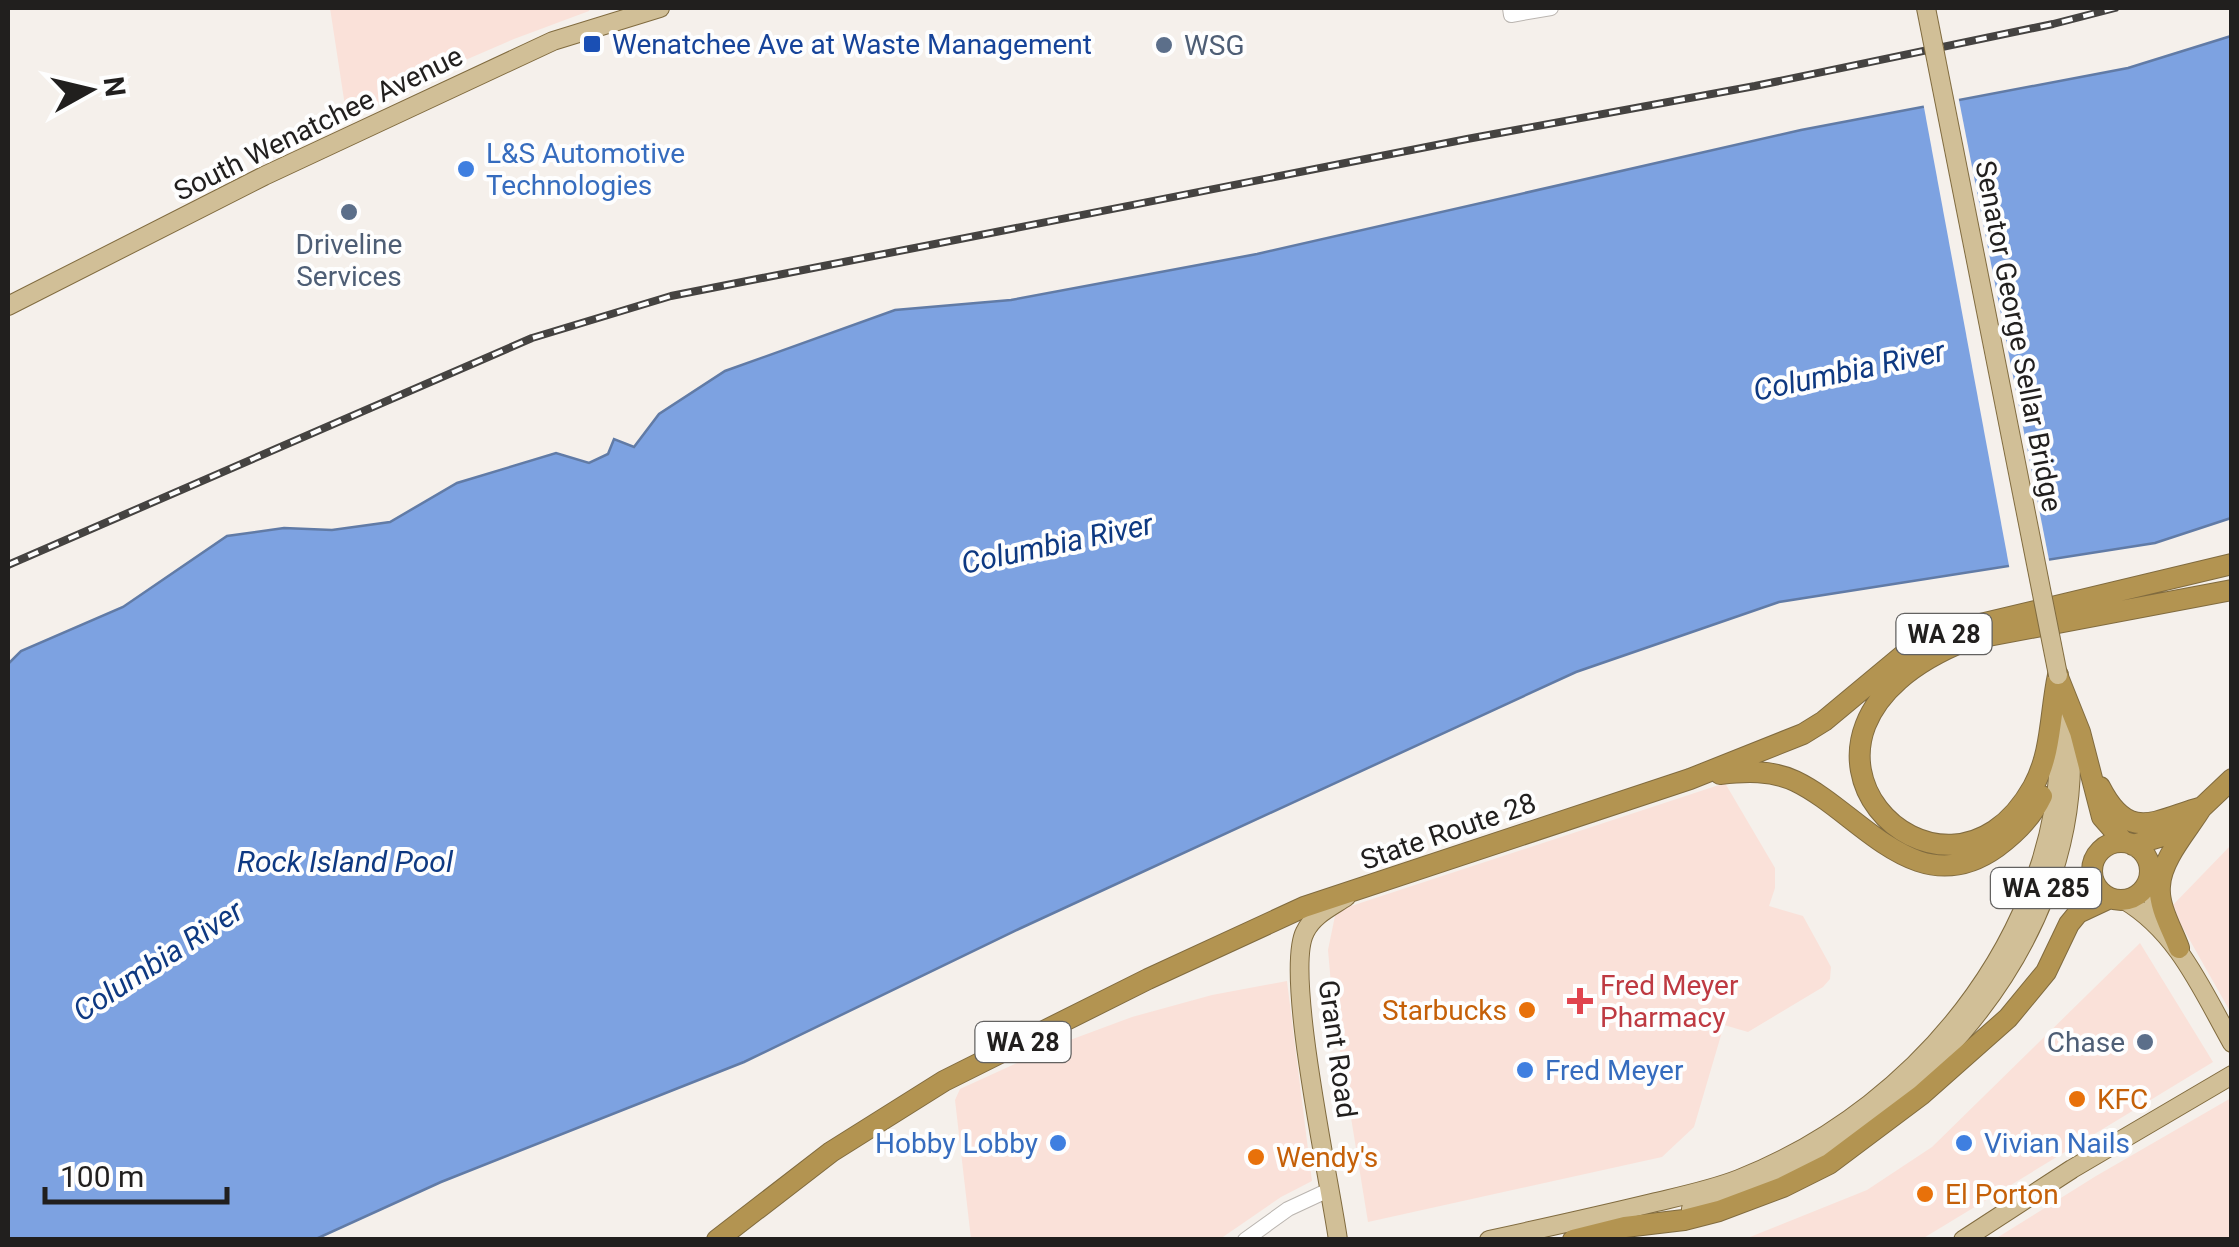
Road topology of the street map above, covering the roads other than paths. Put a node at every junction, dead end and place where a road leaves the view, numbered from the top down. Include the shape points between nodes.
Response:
1 (660, 8) edge
2 (1551, 8) edge
3 (1926, 8) edge
4 (1510, 12) edge
5 (8, 306) edge
6 (2232, 564) edge
7 (2232, 590) edge
8 (2058, 675) junction
9 (2089, 767) junction
10 (2232, 779) edge
11 (1690, 780) junction
12 (2202, 807) junction
13 (2176, 832) junction
14 (2128, 843) junction
15 (2149, 876) junction
16 (1355, 892) junction
17 (2117, 899) junction
18 (2173, 942) junction
19 (2232, 1043) edge
20 (1929, 1069) junction
21 (2232, 1075) edge
22 (1331, 1188) junction
23 (718, 1240) edge
24 (1245, 1240) edge
25 (1338, 1240) edge
26 (1489, 1240) edge
27 (1574, 1240) edge
28 (1963, 1240) edge

1 - 5 main road, South Wenatchee Avenue via 546,45 264,176
2 - 4 street
3 - 8 main road, Senator George Sellar Bridge / WA 285, bridge
6 - 11 highway, State Route 28 / WA 28 via 1947,632 1907,652 1802,734
7 - 8 highway via 1967,640 1939,652 1906,672 1869,718 1859,755 1872,804 1896,829 1930,843 1965,842 2002,824 2042,768
8 - 9 highway
8 - 11 highway via 2042,798 2003,842 1969,861 1936,864 1906,856 1779,775 1742,772
8 - 20 main road, WA 285 via 2072,766 2048,882 1995,988
9 - 12 highway via 2105,798 2135,823 2155,824
9 - 14 highway via 2102,818
10 - 12 highway
11 - 16 highway, State Route 28 / WA 28
12 - 13 highway
12 - 18 highway via 2160,885
13 - 14 highway
13 - 15 highway
14 - 15 highway via 2142,851
14 - 17 highway via 2104,847 2092,864 2094,884
15 - 17 highway via 2138,894
15 - 18 main road
16 - 22 main road, Grant Road via 1313,920 1298,956
16 - 23 highway, State Route 28 / WA 28 via 1165,971 944,1081 830,1152
17 - 18 main road via 2140,910
17 - 20 highway via 2078,913 2024,1001
18 - 19 main road
20 - 26 main road via 1756,1172
20 - 27 highway via 1830,1164 1783,1188 1700,1216
21 - 28 main road
22 - 24 street
22 - 25 main road, Grant Road

